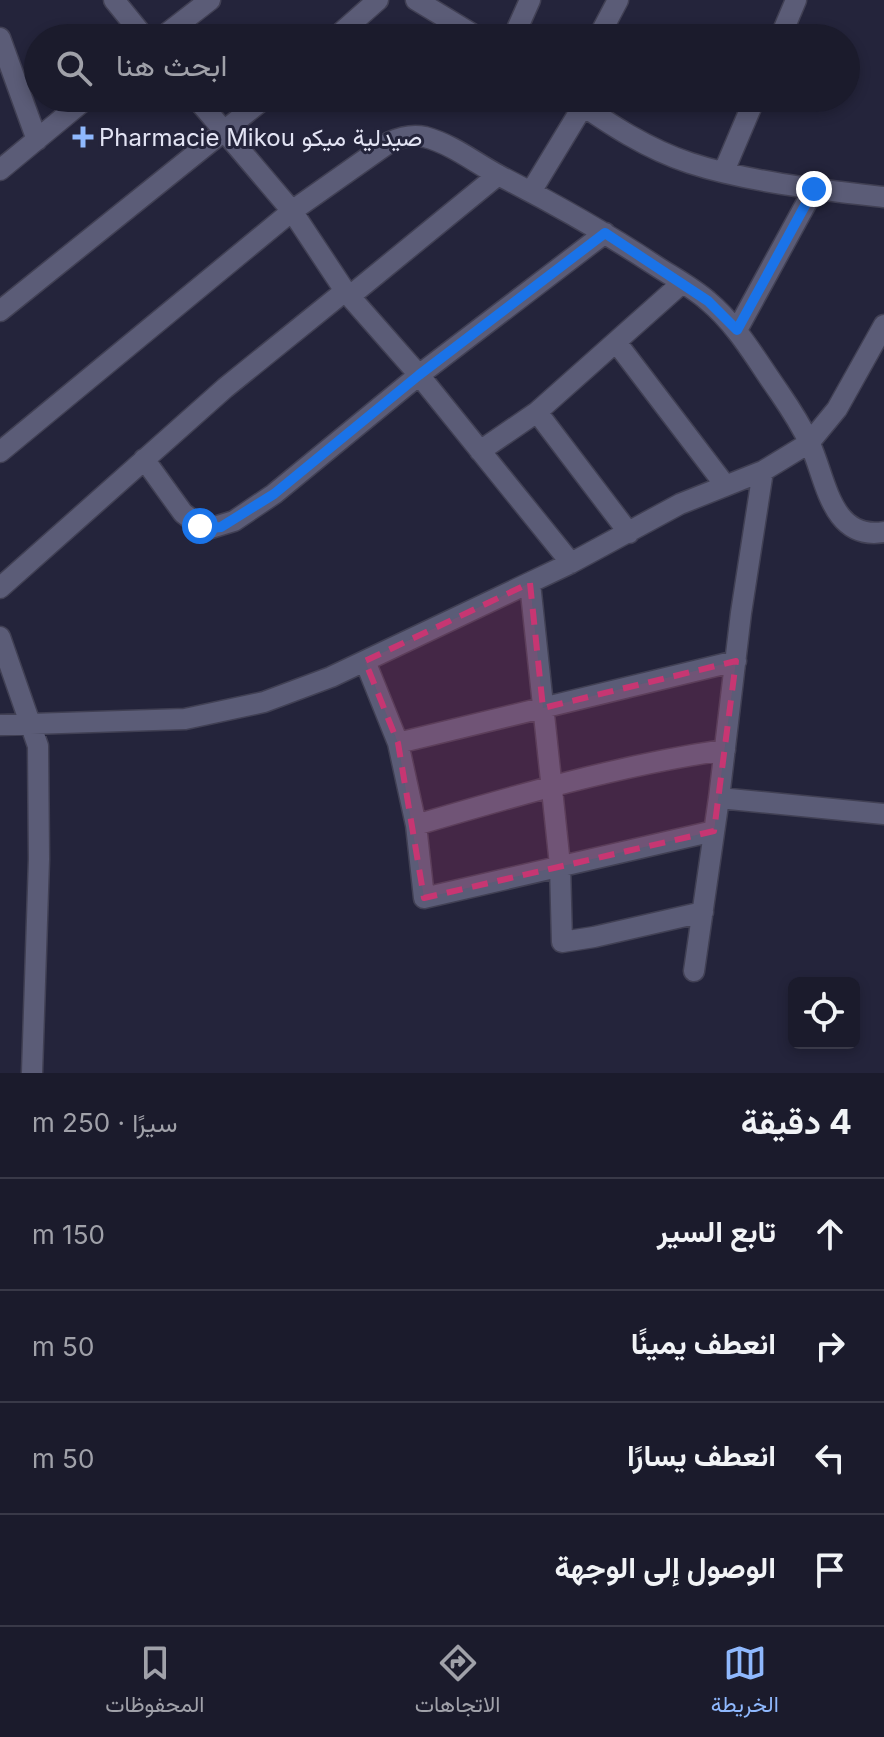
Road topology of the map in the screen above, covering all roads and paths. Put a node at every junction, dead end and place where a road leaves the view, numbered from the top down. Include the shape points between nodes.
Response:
1 (114, 0) edge
2 (210, 0) edge
3 (378, 0) edge
4 (530, 0) edge
5 (618, 0) edge
6 (796, 0) edge
7 (429, 4) edge
8 (134, 24) edge
9 (179, 24) edge
10 (351, 24) edge
11 (458, 24) edge
12 (519, 24) edge
13 (605, 24) edge
14 (786, 24) edge
15 (0, 38) edge
16 (24, 104) edge
17 (27, 112) edge
18 (70, 112) edge
19 (208, 112) edge
20 (249, 112) edge
21 (573, 112) edge
22 (592, 112) edge
23 (749, 112) edge
24 (225, 132) junction
25 (37, 140) junction
26 (0, 170) edge
27 (724, 171) junction
28 (498, 175) junction
29 (814, 189) junction
30 (532, 190) junction
31 (884, 197) edge
32 (292, 211) junction
33 (605, 233) junction
34 (682, 283) junction
35 (348, 293) junction
36 (0, 311) edge
37 (884, 325) edge
38 (737, 330) junction
39 (616, 342) junction
40 (419, 375) junction
41 (537, 412) junction
42 (809, 443) junction
43 (480, 451) junction
44 (0, 452) edge
45 (144, 459) junction
46 (763, 471) junction
47 (725, 485) junction
48 (884, 532) edge
49 (629, 533) junction
50 (571, 563) junction
51 (530, 583) junction
52 (0, 588) edge
53 (0, 637) edge
54 (365, 661) junction
55 (736, 661) junction
56 (543, 708) junction
57 (0, 725) edge
58 (32, 725) junction
59 (398, 743) junction
60 (725, 750) junction
61 (552, 785) junction
62 (719, 798) junction
63 (884, 814) edge
64 (416, 825) junction
65 (714, 831) junction
66 (560, 865) junction
67 (703, 912) junction
68 (694, 971) dead end
69 (32, 1073) edge

1 - 8 street
2 - 9 street
3 - 10 street
4 - 12 street
5 - 13 street
6 - 14 street
7 - 11 street
15 - 16 street
17 - 25 street
18 - 25 street
19 - 24 street
20 - 24 street
21 - 30 street
22 - 27 street via 658,150
23 - 27 street
24 - 32 street
24 - 36 street
25 - 26 street
27 - 29 street
28 - 30 street
28 - 32 street via 452,147 405,136
28 - 35 street
29 - 31 street
29 - 38 street
30 - 33 street
32 - 35 street
32 - 44 street
33 - 34 street
33 - 40 street
34 - 38 street
34 - 39 street
35 - 40 street
35 - 45 street
37 - 42 street via 837,409
38 - 42 street
39 - 41 street
39 - 47 street
40 - 43 street
40 - 45 street via 274,494 221,527 190,520
41 - 43 street
41 - 49 street
42 - 46 street
42 - 48 street via 825,490 842,518 861,531
43 - 50 street
45 - 52 street
46 - 47 street
46 - 55 street
47 - 49 street
49 - 50 street
50 - 51 street
51 - 54 street
51 - 56 street
53 - 58 street
54 - 58 street via 229,711 185,719
54 - 59 street
55 - 56 street
55 - 60 street
56 - 59 street
56 - 61 street
57 - 58 street
58 - 69 street via 40,782
59 - 64 street
60 - 61 street
60 - 62 street
61 - 64 street
61 - 66 street
62 - 63 street
62 - 65 street
64 - 66 street via 424,898
65 - 66 street
65 - 67 street
66 - 67 street via 562,942
67 - 68 street

